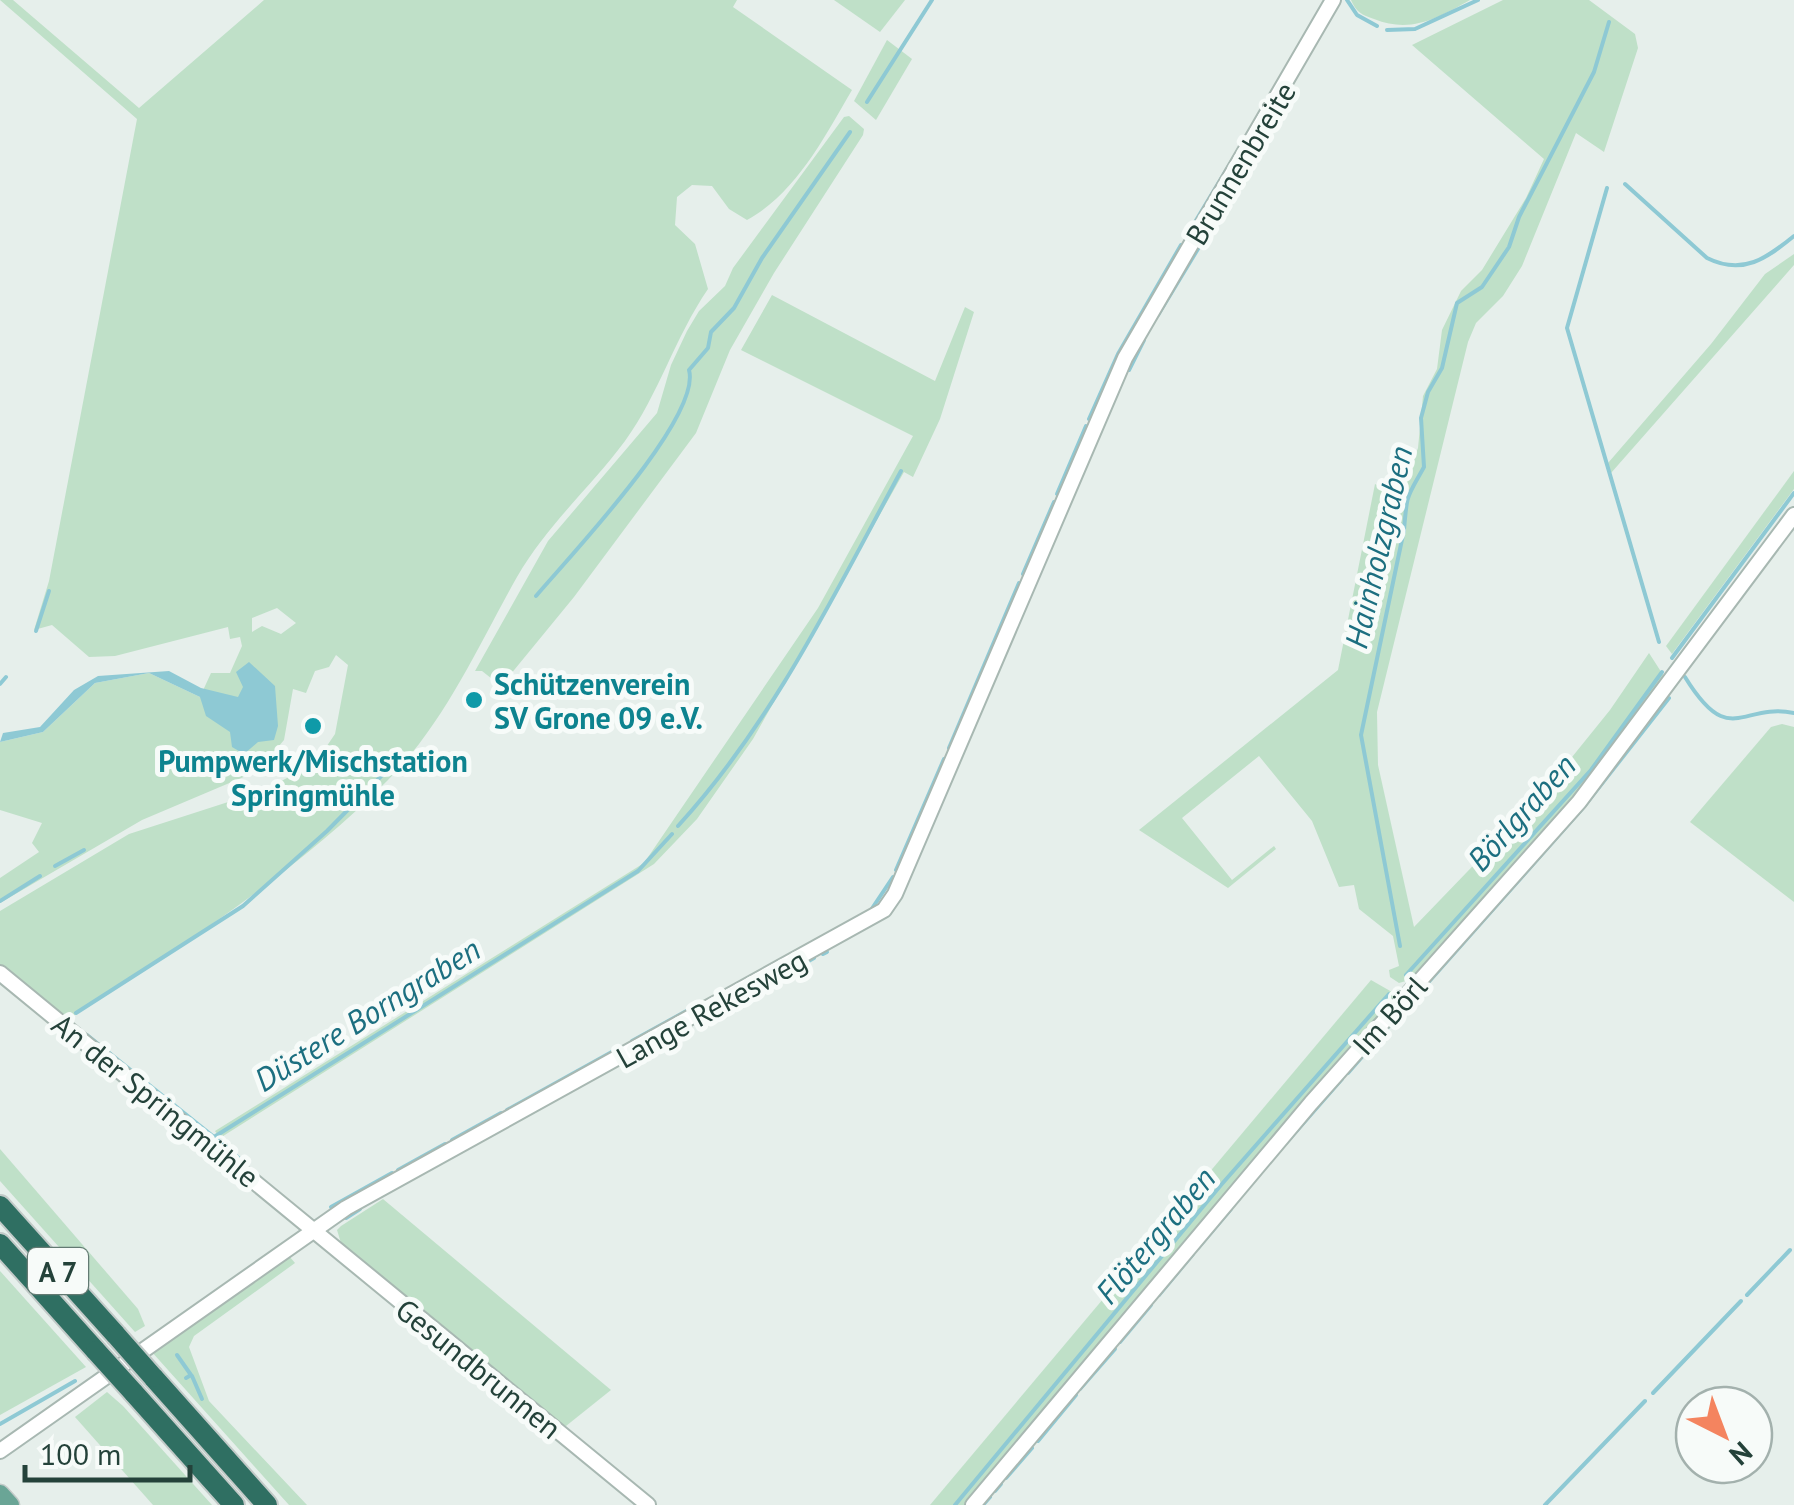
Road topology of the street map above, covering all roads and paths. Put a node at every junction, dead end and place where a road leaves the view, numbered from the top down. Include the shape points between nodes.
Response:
1 (1333, 0) edge
2 (1142, 324) joint
3 (1794, 515) edge
4 (0, 973) edge
5 (0, 1206) edge
6 (309, 1231) junction
7 (0, 1244) edge
8 (0, 1451) edge
9 (0, 1494) edge
10 (10, 1505) edge
11 (234, 1505) edge
12 (268, 1505) edge
13 (648, 1505) edge
14 (973, 1505) edge

1 - 2 street, Brunnenbreite
2 - 6 street, Lange Rekesweg via 884,910
3 - 14 street, Im Börl via 1580,802 1310,1103
4 - 6 street, An der Springmühle
5 - 12 highway, A 7, bridge
6 - 8 street, Lange Rekesweg
6 - 13 street, Gesundbrunnen
7 - 11 highway, A 7, bridge
9 - 10 main road

